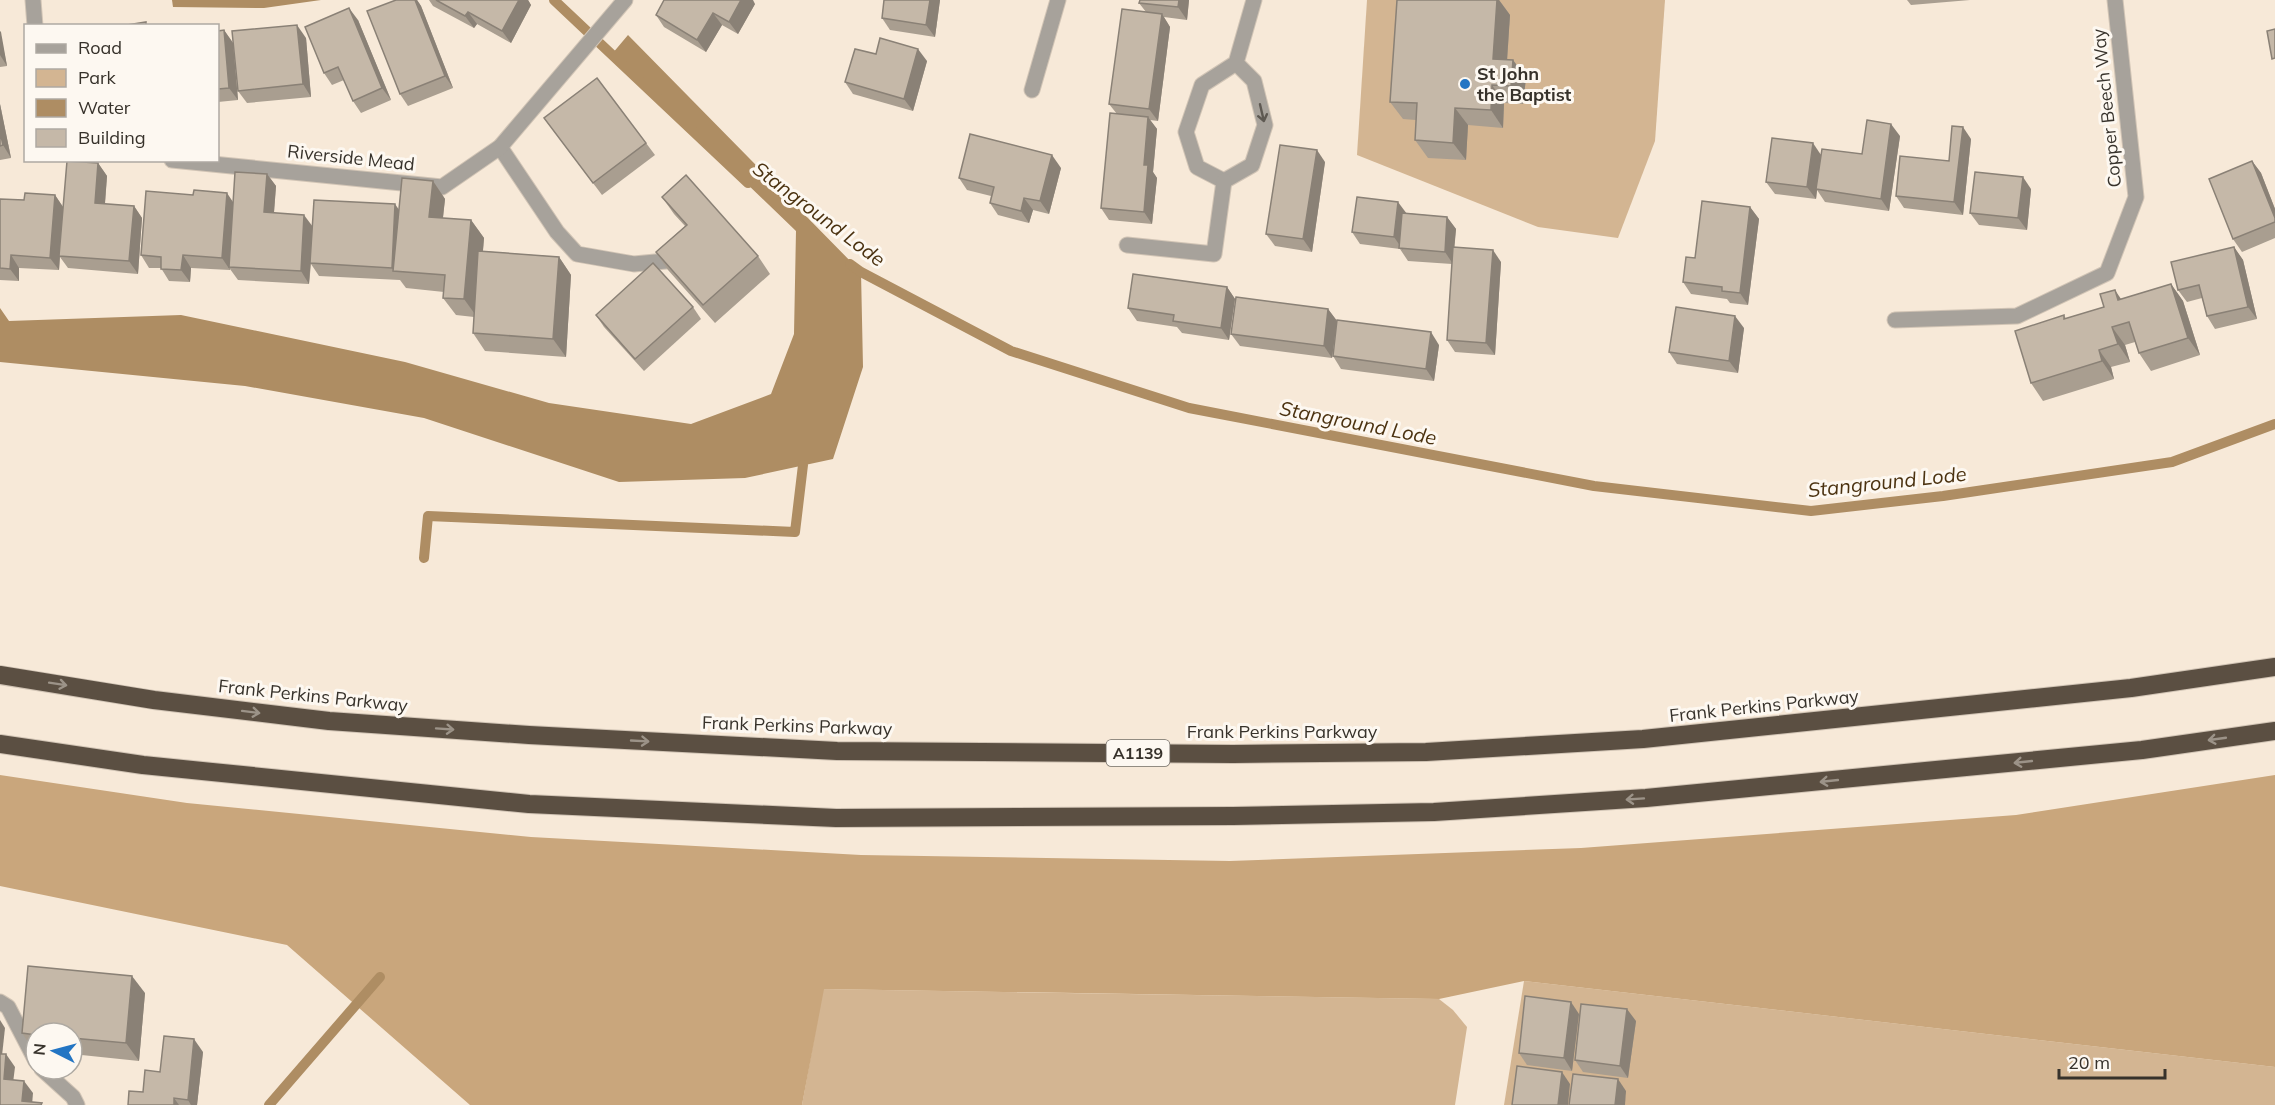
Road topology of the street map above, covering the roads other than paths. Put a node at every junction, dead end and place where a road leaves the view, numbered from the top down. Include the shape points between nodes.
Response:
1 (33, 0) edge
2 (625, 0) edge
3 (1058, 0) edge
4 (1254, 0) edge
5 (2115, 0) edge
6 (36, 24) edge
7 (1236, 63) junction
8 (1032, 90) dead end
9 (500, 147) junction
10 (192, 162) edge
11 (1224, 181) junction
12 (1127, 245) dead end
13 (666, 261) edge
14 (1895, 320) dead end
15 (2275, 667) edge
16 (0, 675) edge
17 (2275, 731) edge
18 (0, 744) edge
19 (0, 1002) edge
20 (24, 1038) edge
21 (54, 1081) edge
22 (75, 1101) edge

1 - 6 street
2 - 9 street, Riverside Mead
3 - 8 street
4 - 7 street
5 - 14 street, Copper Beech Way via 2136,197 2107,273 2017,316
7 -> 11 street via 1254,81 1265,125 1252,165
7 - 11 street via 1202,85 1186,132 1197,167
9 - 10 street, Riverside Mead via 442,187
9 - 13 street via 557,232 577,254 634,264
11 - 12 street via 1214,254
16 -> 15 highway, Frank Perkins Parkway / A1139 via 154,700 329,721 529,735 837,751 1233,754 1426,752 1643,740 2131,688
17 -> 18 highway via 2142,750 1658,797 1434,812 1221,816 848,818 529,804 143,765
19 - 20 street via 8,1007
21 - 22 street

